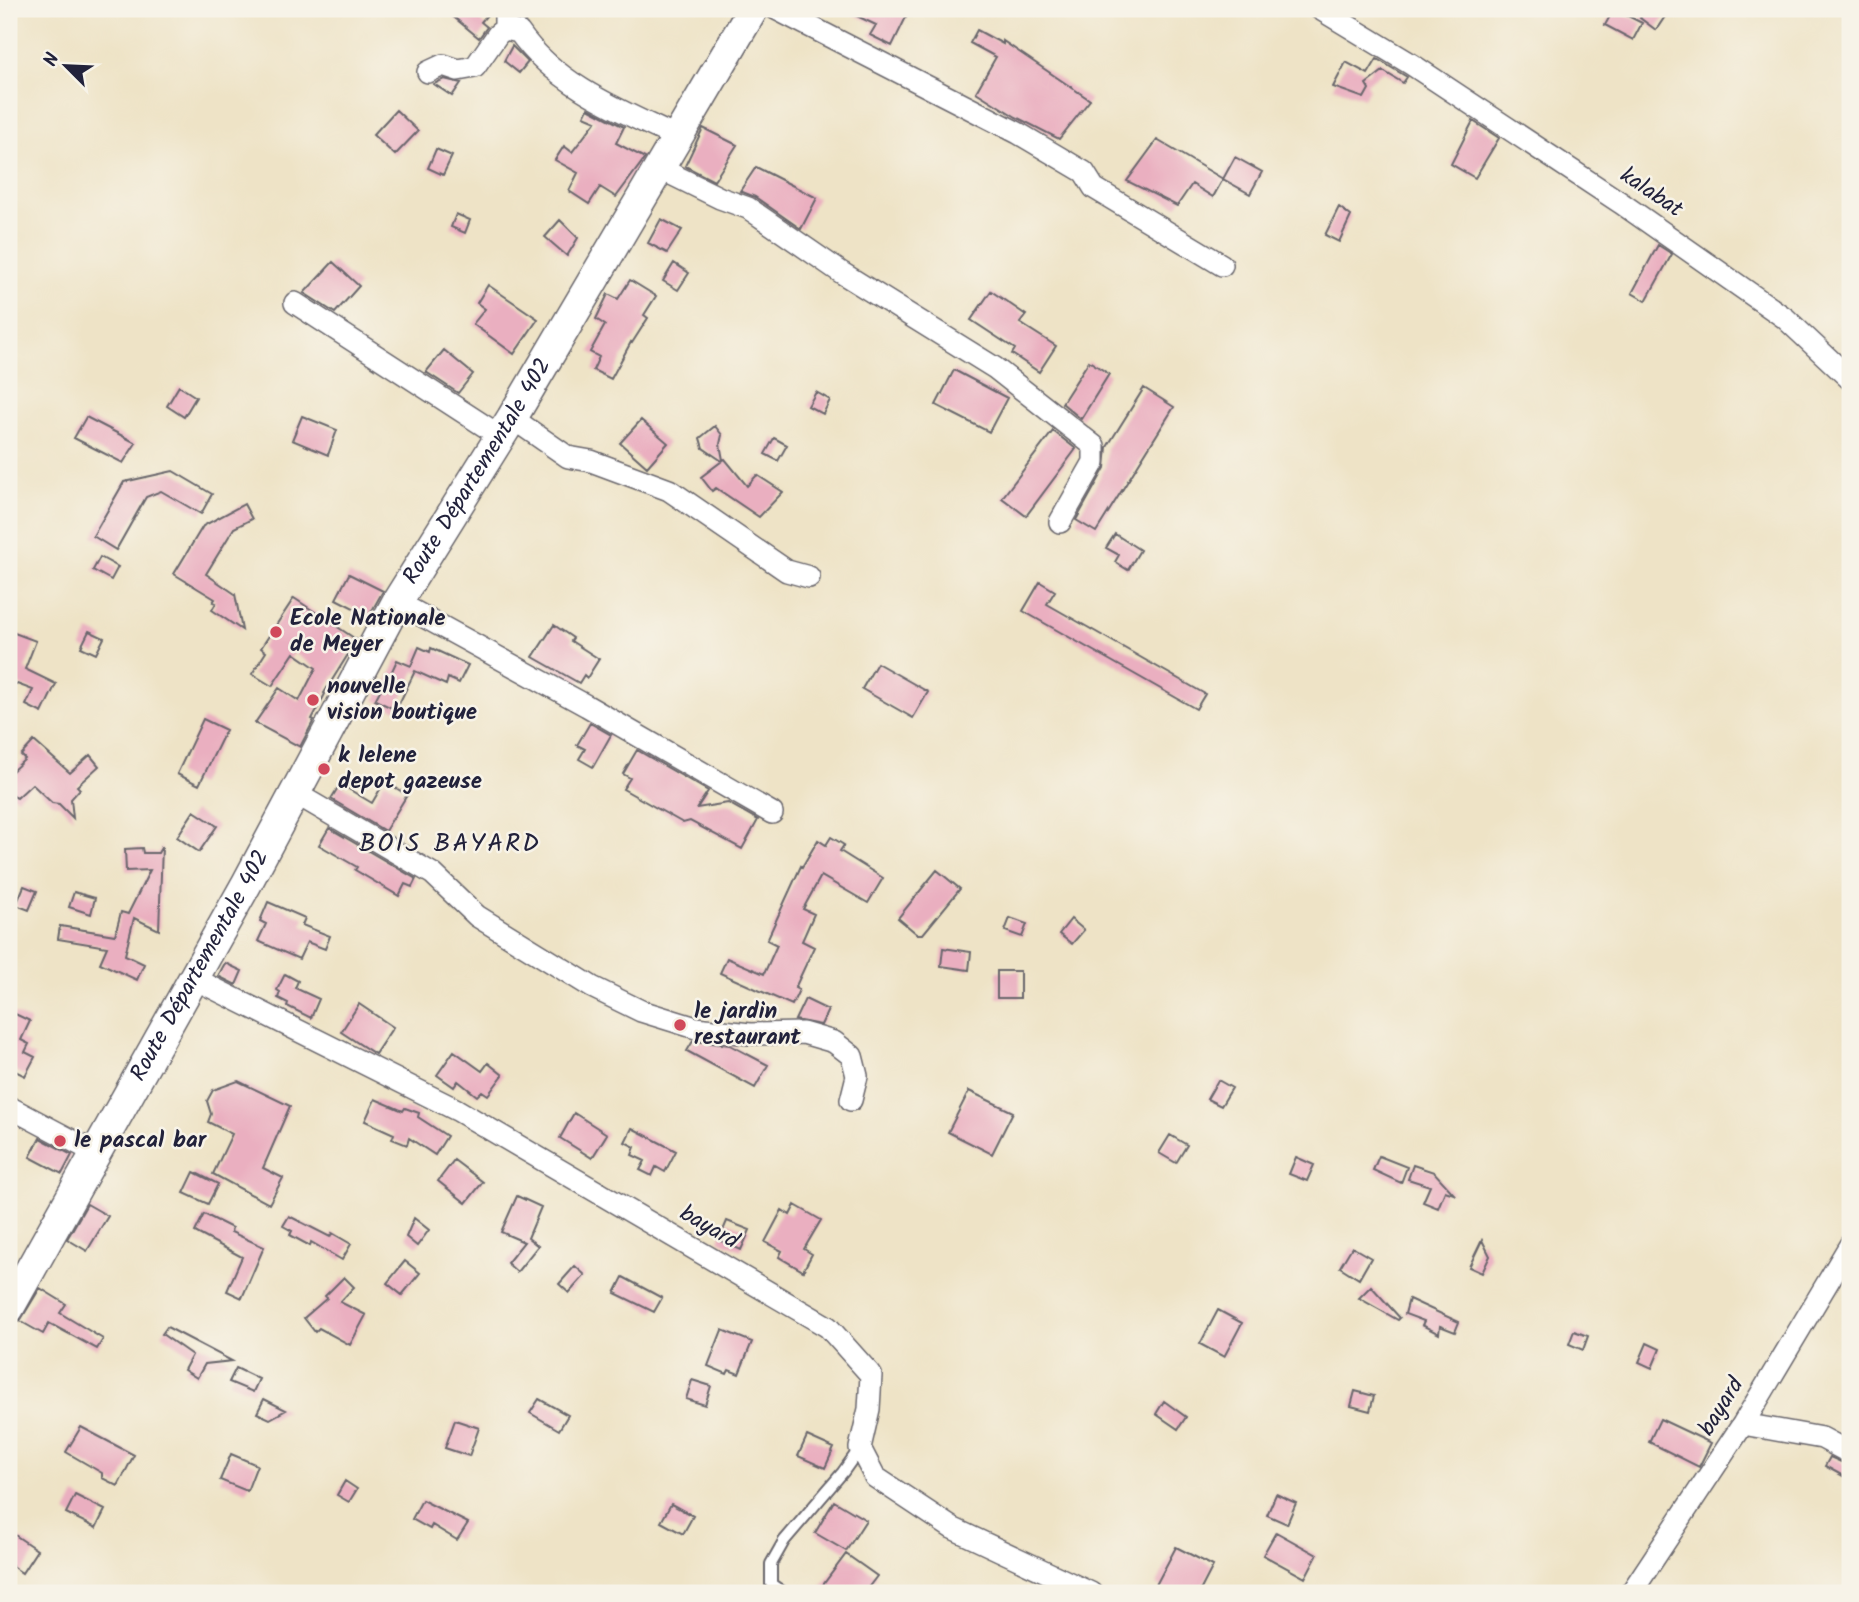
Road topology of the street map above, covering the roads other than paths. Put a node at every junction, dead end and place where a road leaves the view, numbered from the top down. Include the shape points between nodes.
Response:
1 (753, 9) edge
2 (776, 9) edge
3 (1320, 9) edge
4 (505, 19) edge
5 (428, 72) dead end
6 (678, 138) junction
7 (659, 169) junction
8 (1222, 265) dead end
9 (295, 303) dead end
10 (1850, 379) edge
11 (506, 427) junction
12 (1060, 522) dead end
13 (809, 577) dead end
14 (397, 602) junction
15 (295, 793) junction
16 (772, 813) dead end
17 (193, 981) junction
18 (851, 1100) dead end
19 (9, 1107) edge
20 (96, 1153) junction
21 (1850, 1245) edge
22 (9, 1308) edge
23 (1744, 1424) junction
24 (860, 1448) junction
25 (1850, 1454) edge
26 (784, 1593) edge
27 (1091, 1593) edge
28 (1631, 1593) edge

1 - 6 main road, Route Départementale 402
2 - 8 street via 1018,133 1084,172 1094,188
3 - 10 street, kalabat via 1621,203 1785,318
4 - 5 street via 475,67 458,70 443,65
4 - 6 street via 534,53 601,101
6 - 7 main road, Route Départementale 402
7 - 11 main road, Route Départementale 402
7 - 12 street via 748,208 995,368 1094,446 1094,462
9 - 11 street
11 - 13 street via 568,457 669,490 758,554 787,571
11 - 14 main road, Route Départementale 402
14 - 15 main road, Route Départementale 402
14 - 16 street
15 - 17 main road, Route Départementale 402
15 - 18 street via 433,874 477,916 592,988 696,1028 803,1033 834,1042 852,1056 857,1076
17 - 20 main road, Route Départementale 402
17 - 24 street, bayard via 457,1110 828,1327 871,1375 870,1409
19 - 20 street
20 - 22 main road, Route Départementale 402
21 - 23 street, bayard
23 - 25 street via 1822,1438
23 - 28 street, bayard
24 - 26 lane via 784,1541 771,1564 771,1584
24 - 27 street via 875,1477 952,1528

